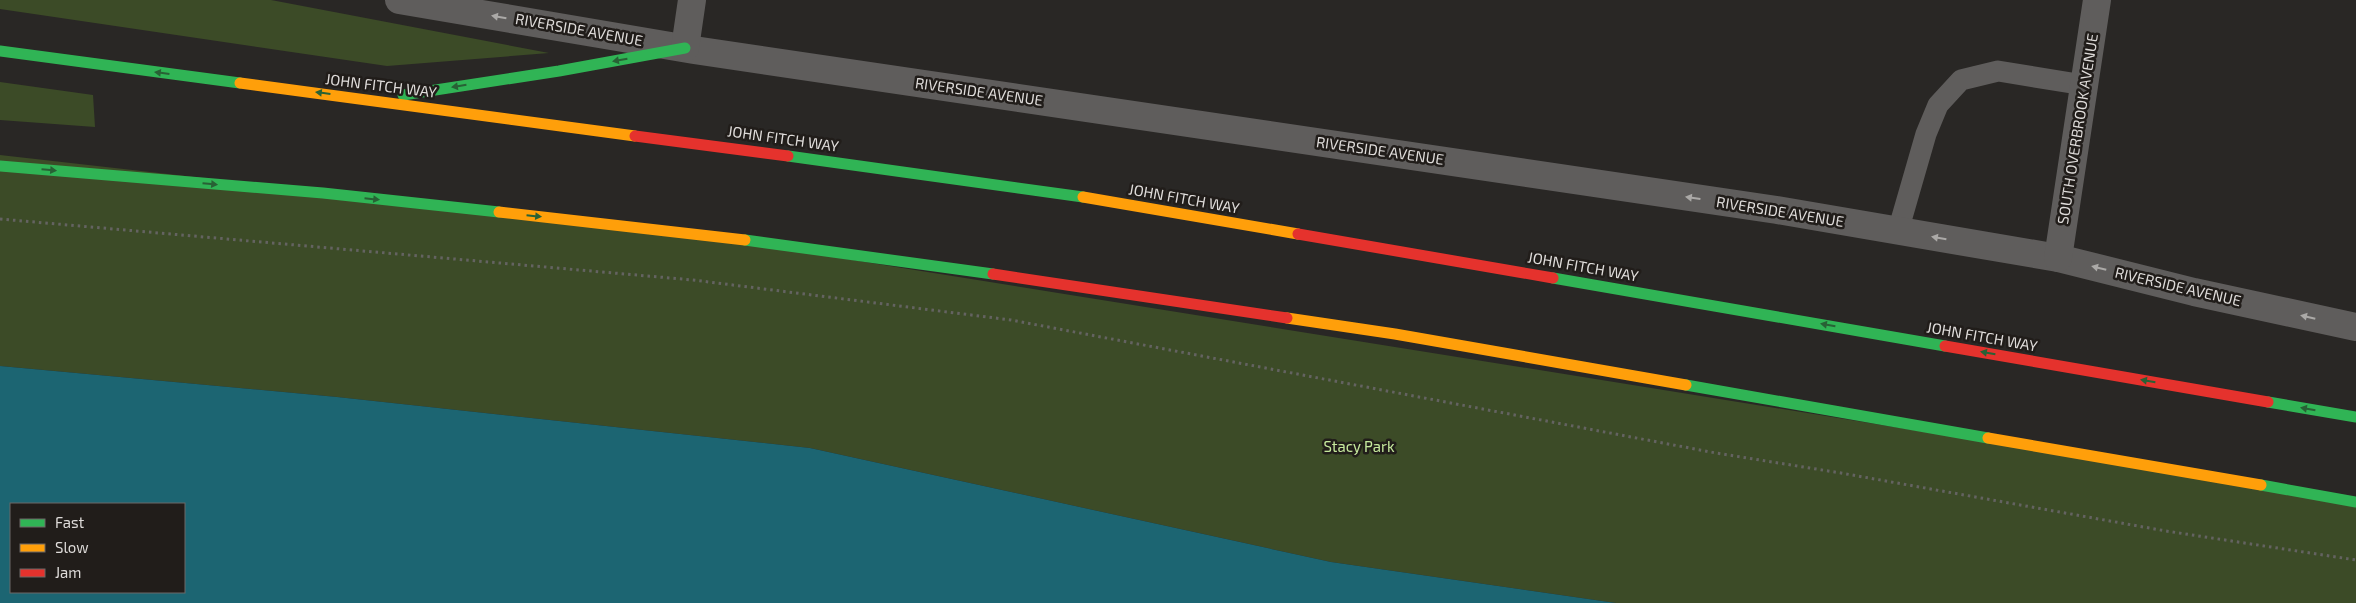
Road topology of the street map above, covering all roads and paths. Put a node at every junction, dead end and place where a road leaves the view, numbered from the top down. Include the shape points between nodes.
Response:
1 (399, 0) edge
2 (692, 0) edge
3 (2097, 0) edge
4 (685, 48) junction
5 (0, 51) edge
6 (2084, 85) junction
7 (372, 100) junction
8 (0, 166) edge
9 (0, 219) edge
10 (1898, 231) junction
11 (2058, 258) junction
12 (2356, 327) edge
13 (2356, 417) edge
14 (2356, 502) edge
15 (2356, 560) edge

4 -> 1 street, RIVERSIDE AVENUE
2 - 4 street
3 - 6 street, SOUTH OVERBROOK AVENUE
4 -> 7 highway
10 -> 4 street, RIVERSIDE AVENUE
7 -> 5 highway, JOHN FITCH WAY
6 - 10 lane via 1998,71 1961,80 1938,105 1926,134
6 - 11 street, SOUTH OVERBROOK AVENUE
13 -> 7 highway, JOHN FITCH WAY via 1043,190
8 -> 14 highway via 323,193 918,262 1395,334
9 - 15 path via 693,280 1010,320 1716,454 2166,532
11 -> 10 street, RIVERSIDE AVENUE
12 -> 11 street, RIVERSIDE AVENUE

